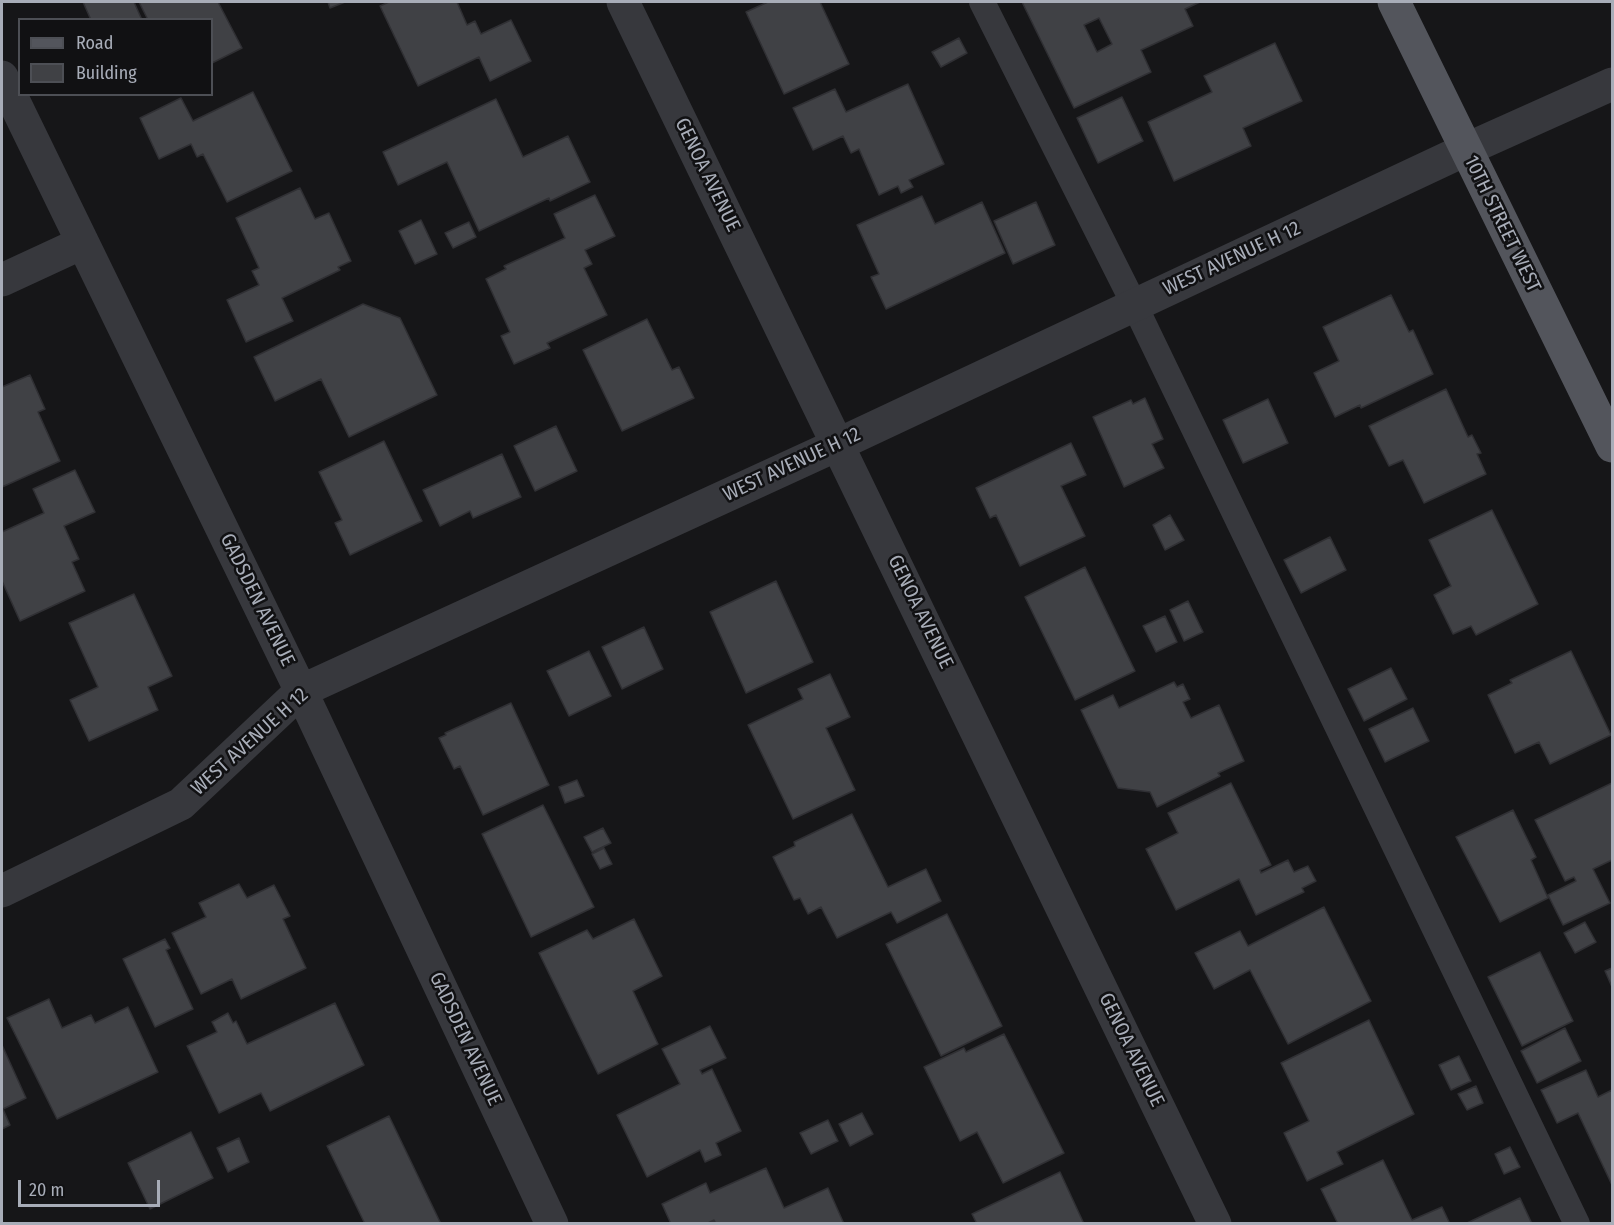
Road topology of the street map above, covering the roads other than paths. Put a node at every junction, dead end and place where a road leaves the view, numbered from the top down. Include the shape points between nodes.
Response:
1 (623, 2) edge
2 (982, 2) edge
3 (1394, 2) edge
4 (2, 77) edge
5 (1612, 84) edge
6 (1466, 150) junction
7 (81, 243) junction
8 (2, 280) edge
9 (1134, 304) junction
10 (839, 444) junction
11 (1612, 446) edge
12 (301, 691) junction
13 (2, 891) edge
14 (552, 1224) edge
15 (1215, 1224) edge
16 (1577, 1224) edge

1 - 10 street, GENOA AVENUE
2 - 9 lane
3 - 6 main road, 10TH STREET WEST
4 - 7 street, GADSDEN AVENUE
5 - 6 street, WEST AVENUE H 12
6 - 9 street, WEST AVENUE H 12
6 - 11 main road, 10TH STREET WEST
7 - 8 street
7 - 12 street, GADSDEN AVENUE
9 - 10 street, WEST AVENUE H 12
9 - 16 lane
10 - 12 street, WEST AVENUE H 12
10 - 15 street, GENOA AVENUE
12 - 13 street, WEST AVENUE H 12 via 181,804
12 - 14 street, GADSDEN AVENUE

